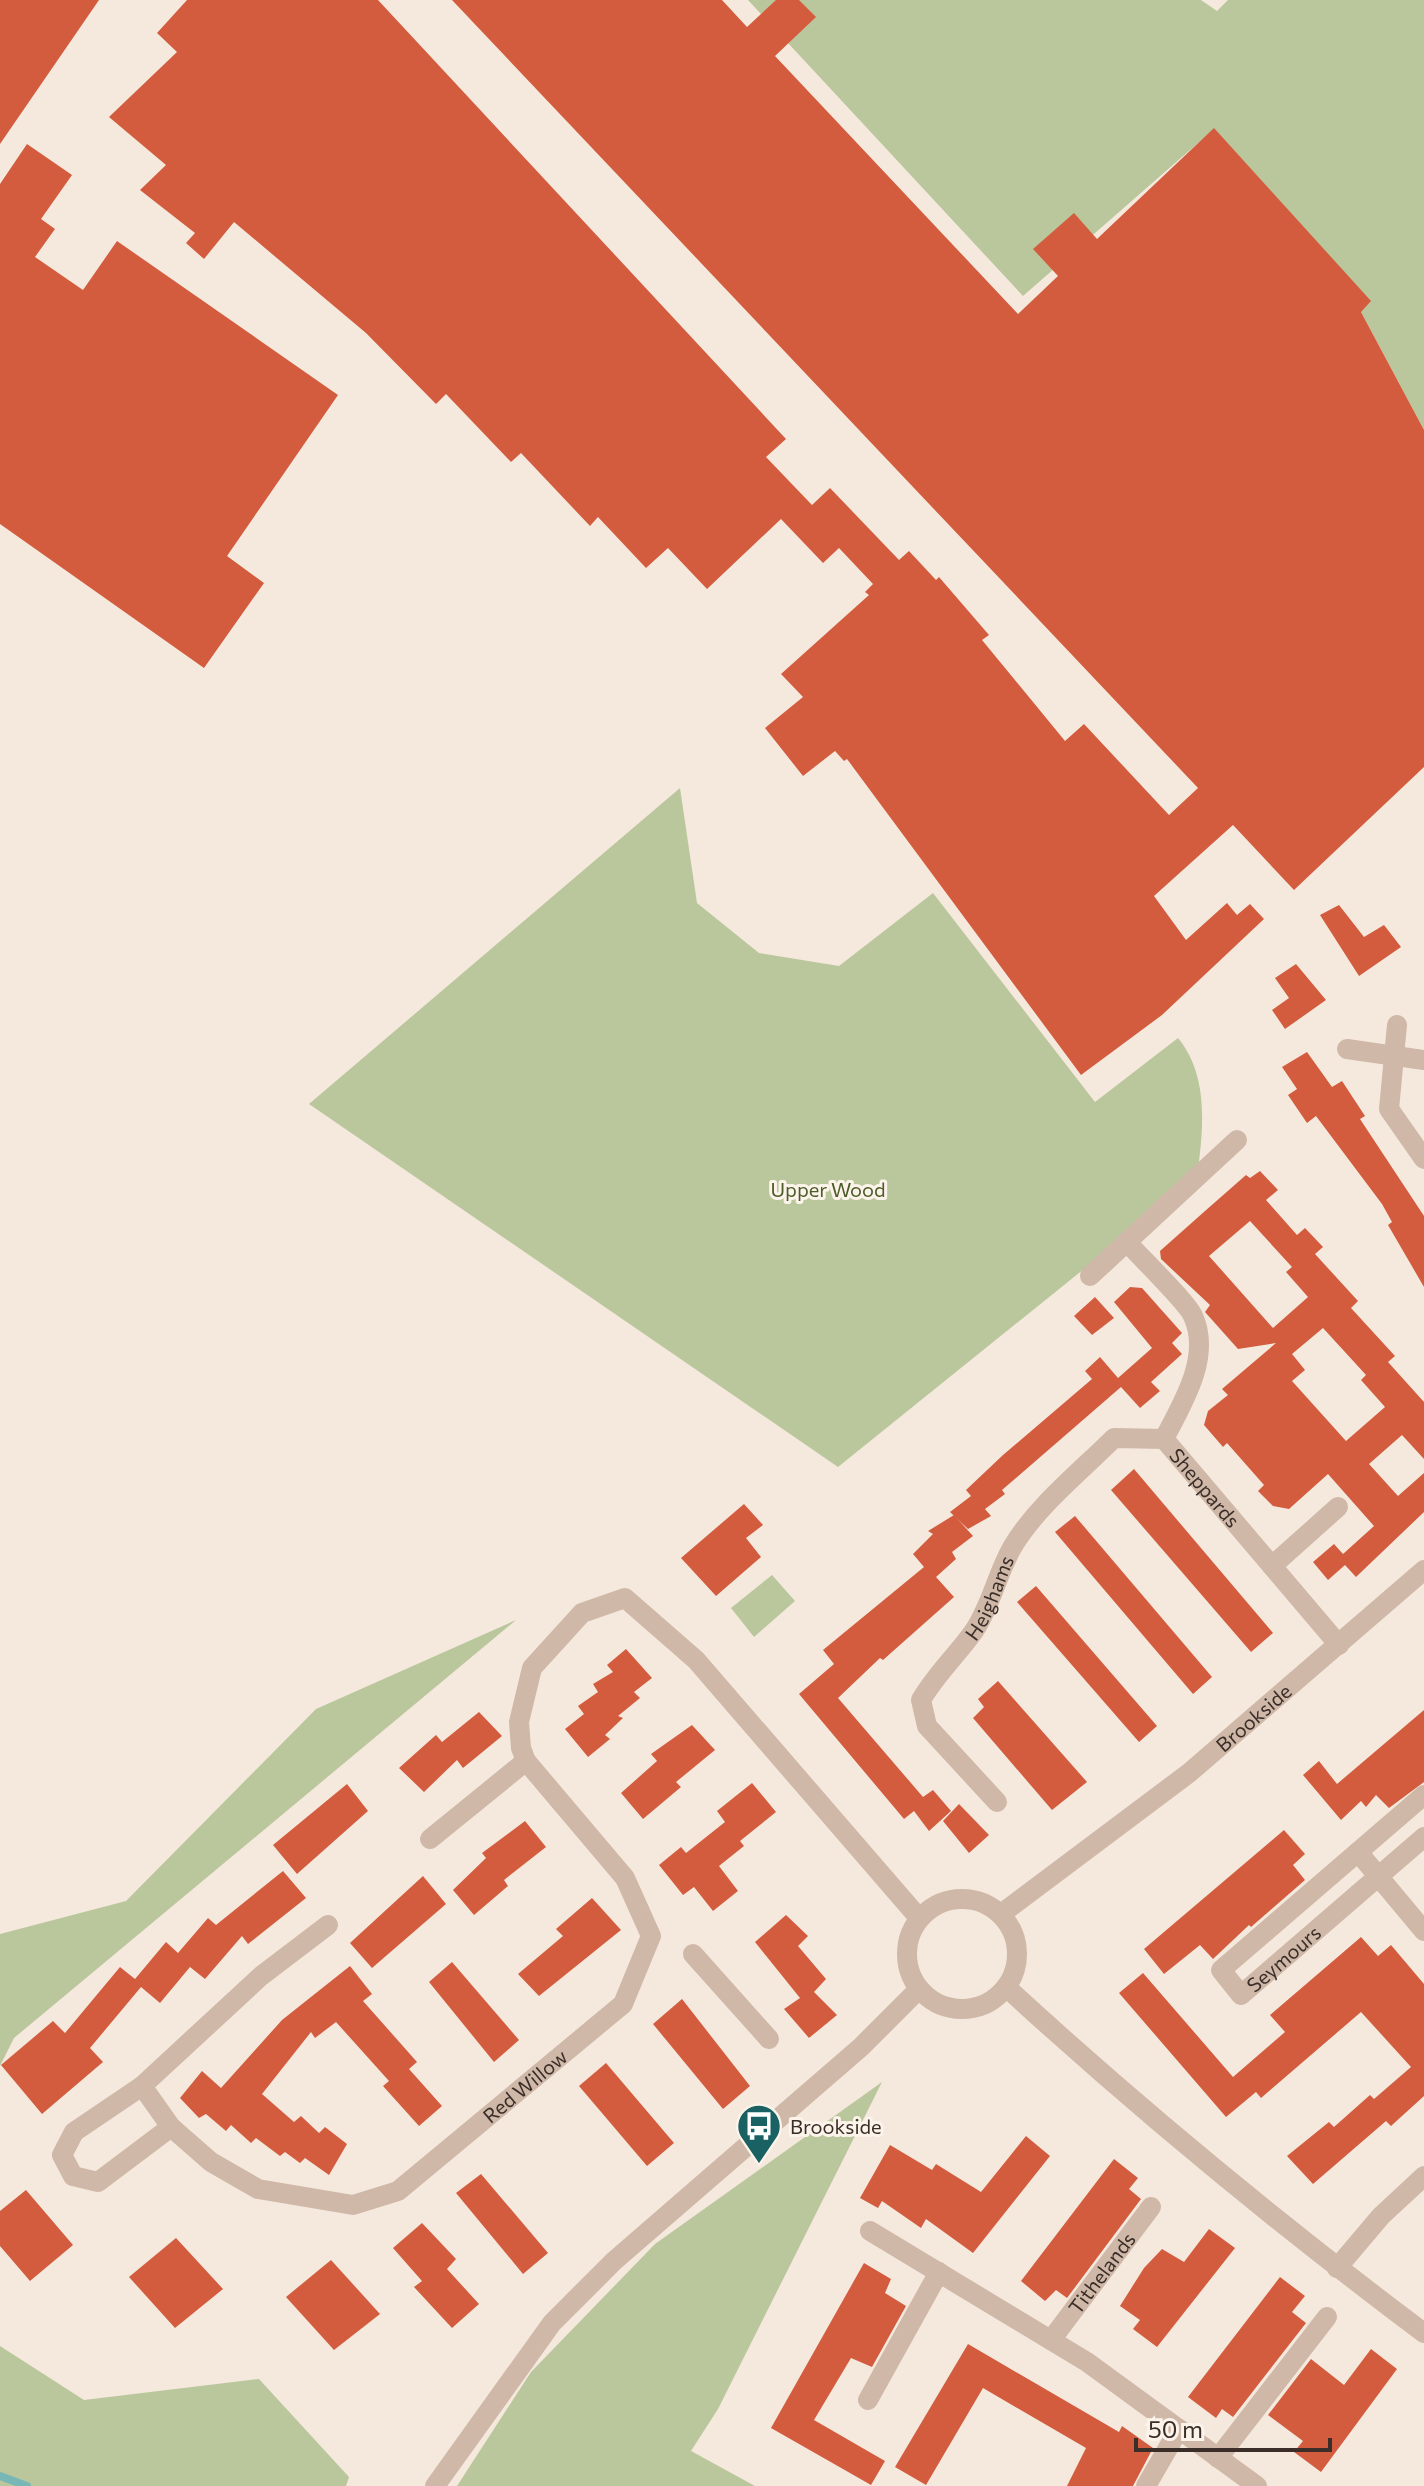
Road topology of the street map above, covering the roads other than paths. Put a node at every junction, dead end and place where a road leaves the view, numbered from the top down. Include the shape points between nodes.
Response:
1 (1397, 1025) dead end
2 (1347, 1049) dead end
3 (1394, 1056) junction
4 (1424, 1060) edge
5 (1237, 1140) dead end
6 (1424, 1159) edge
7 (1127, 1242) junction
8 (1090, 1276) dead end
9 (1164, 1439) junction
10 (1338, 1507) dead end
11 (1272, 1566) junction
12 (1424, 1570) edge
13 (1339, 1645) junction
14 (526, 1761) junction
15 (1424, 1795) edge
16 (997, 1802) dead end
17 (1424, 1837) edge
18 (430, 1839) dead end
19 (1358, 1852) junction
20 (1378, 1877) junction
21 (1001, 1914) junction
22 (919, 1918) junction
23 (328, 1925) dead end
24 (1424, 1931) edge
25 (693, 1954) dead end
26 (1006, 1987) junction
27 (919, 1989) junction
28 (769, 2039) dead end
29 (142, 2086) junction
30 (171, 2127) junction
31 (1424, 2176) edge
32 (1151, 2207) dead end
33 (870, 2231) dead end
34 (1337, 2268) junction
35 (939, 2272) junction
36 (1327, 2317) dead end
37 (1424, 2333) edge
38 (1051, 2340) junction
39 (868, 2400) dead end
40 (1179, 2429) junction
41 (1218, 2458) junction
42 (435, 2486) edge
43 (1146, 2486) edge
44 (1257, 2486) edge

1 - 3 street
2 - 3 street
3 - 4 street
3 - 6 street via 1389,1109
5 - 7 street
7 - 8 street
7 - 9 street, Sheppards via 1193,1316 1196,1377
9 - 11 street, Sheppards
9 - 16 street, Heighams via 1114,1438 1041,1510 1012,1548 973,1632 921,1700 927,1726
10 - 11 street
11 - 13 street, Sheppards
12 - 13 street, Brookside
13 - 21 street, Brookside via 1189,1773
14 - 18 street
14 - 22 street via 519,1722 532,1668 582,1613 625,1598 696,1660
14 - 30 street, Red Willow via 625,1878 651,1936 623,2004 398,2191 353,2205 258,2189 211,2162
15 - 19 street, Seymours
17 - 20 street, Seymours
19 - 20 street
19 - 20 street, Seymours via 1221,1970 1241,1995
20 - 24 street
21 - 22 street via 968,1898 950,1899
21 - 26 street via 1017,1950
22 - 27 street via 906,1954
23 - 29 street via 261,1976
25 - 28 street
26 - 27 street via 980,2007 963,2009 947,2007
26 - 34 street
27 - 42 street via 861,2047 614,2261 552,2323
29 - 30 street, Red Willow
29 - 30 street via 74,2132 62,2155 73,2176 98,2182
31 - 34 street
32 - 38 street, Tithelands
33 - 35 street
34 - 37 street
35 - 38 street
35 - 39 street
36 - 41 street
38 - 40 street
40 - 41 street
40 - 43 street
41 - 44 street

